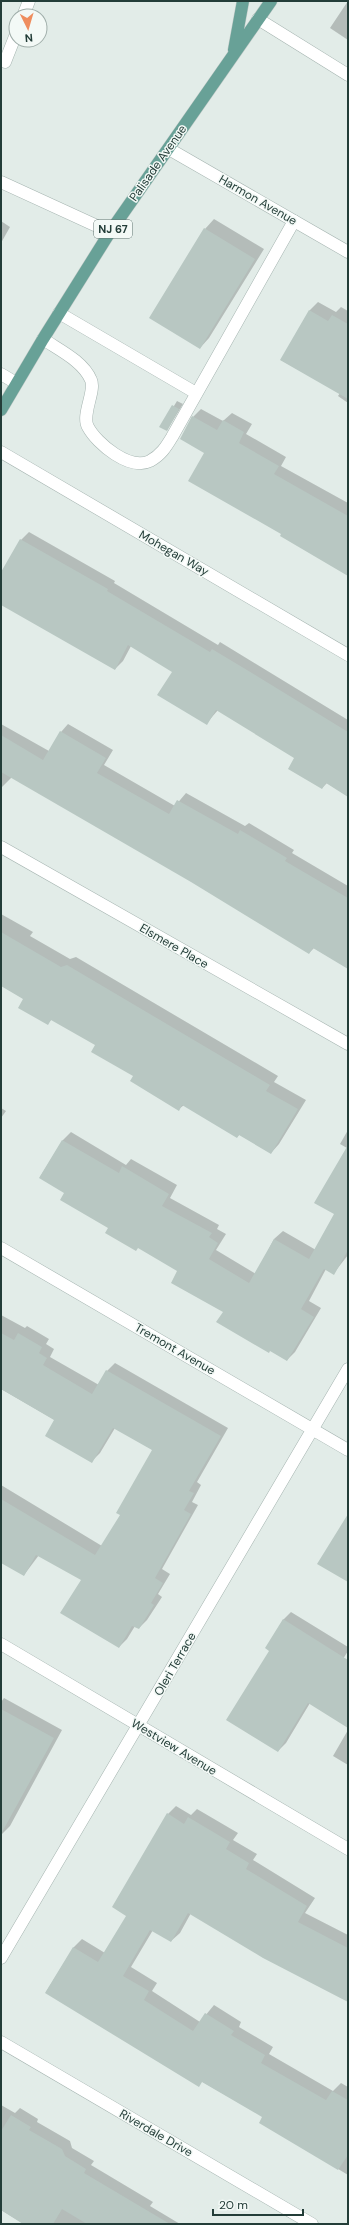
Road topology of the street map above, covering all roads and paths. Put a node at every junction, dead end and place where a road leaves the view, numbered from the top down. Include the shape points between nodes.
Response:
1 (243, 1) edge
2 (271, 1) edge
3 (258, 19) junction
4 (10, 48) edge
5 (234, 53) junction
6 (1, 60) edge
7 (348, 76) edge
8 (169, 149) junction
9 (1, 182) edge
10 (294, 221) junction
11 (110, 232) junction
12 (348, 252) edge
13 (59, 313) junction
14 (43, 339) junction
15 (1, 374) edge
16 (16, 383) junction
17 (196, 393) junction
18 (1, 410) edge
19 (1, 452) edge
20 (348, 655) edge
21 (1, 847) edge
22 (348, 1044) edge
23 (1, 1248) edge
24 (348, 1369) edge
25 (313, 1429) junction
26 (348, 1450) edge
27 (1, 1644) edge
28 (139, 1726) junction
29 (348, 1849) edge
30 (1, 1958) edge
31 (1, 2042) edge
32 (312, 2224) edge

1 - 5 main road
2 - 3 main road, Palisade Avenue / NJ 67
3 - 5 main road, Palisade Avenue / NJ 67
3 - 7 street
4 - 6 street via 5,62
5 - 8 main road, Palisade Avenue / NJ 67
8 - 10 street, Harmon Avenue
8 - 11 main road, Palisade Avenue / NJ 67
9 - 11 street
10 - 12 street, Harmon Avenue
10 - 17 street
11 - 13 main road, Palisade Avenue / NJ 67
13 - 14 main road, Palisade Avenue / NJ 67
13 - 17 street
14 - 16 main road, Palisade Avenue / NJ 67
14 - 17 street via 82,366 92,381 86,426 97,442 121,458 136,463 148,462 162,454
15 - 16 street
16 - 18 main road, Palisade Avenue / NJ 67
19 - 20 street, Mohegan Way
21 - 22 street, Elsmere Place
23 - 25 street, Tremont Avenue
24 - 25 street, Oleri Terrace
25 - 26 street, Tremont Avenue
25 - 28 street, Oleri Terrace
27 - 28 street, Westview Avenue
28 - 29 street, Westview Avenue
28 - 30 street, Oleri Terrace
31 - 32 street, Riverdale Drive

